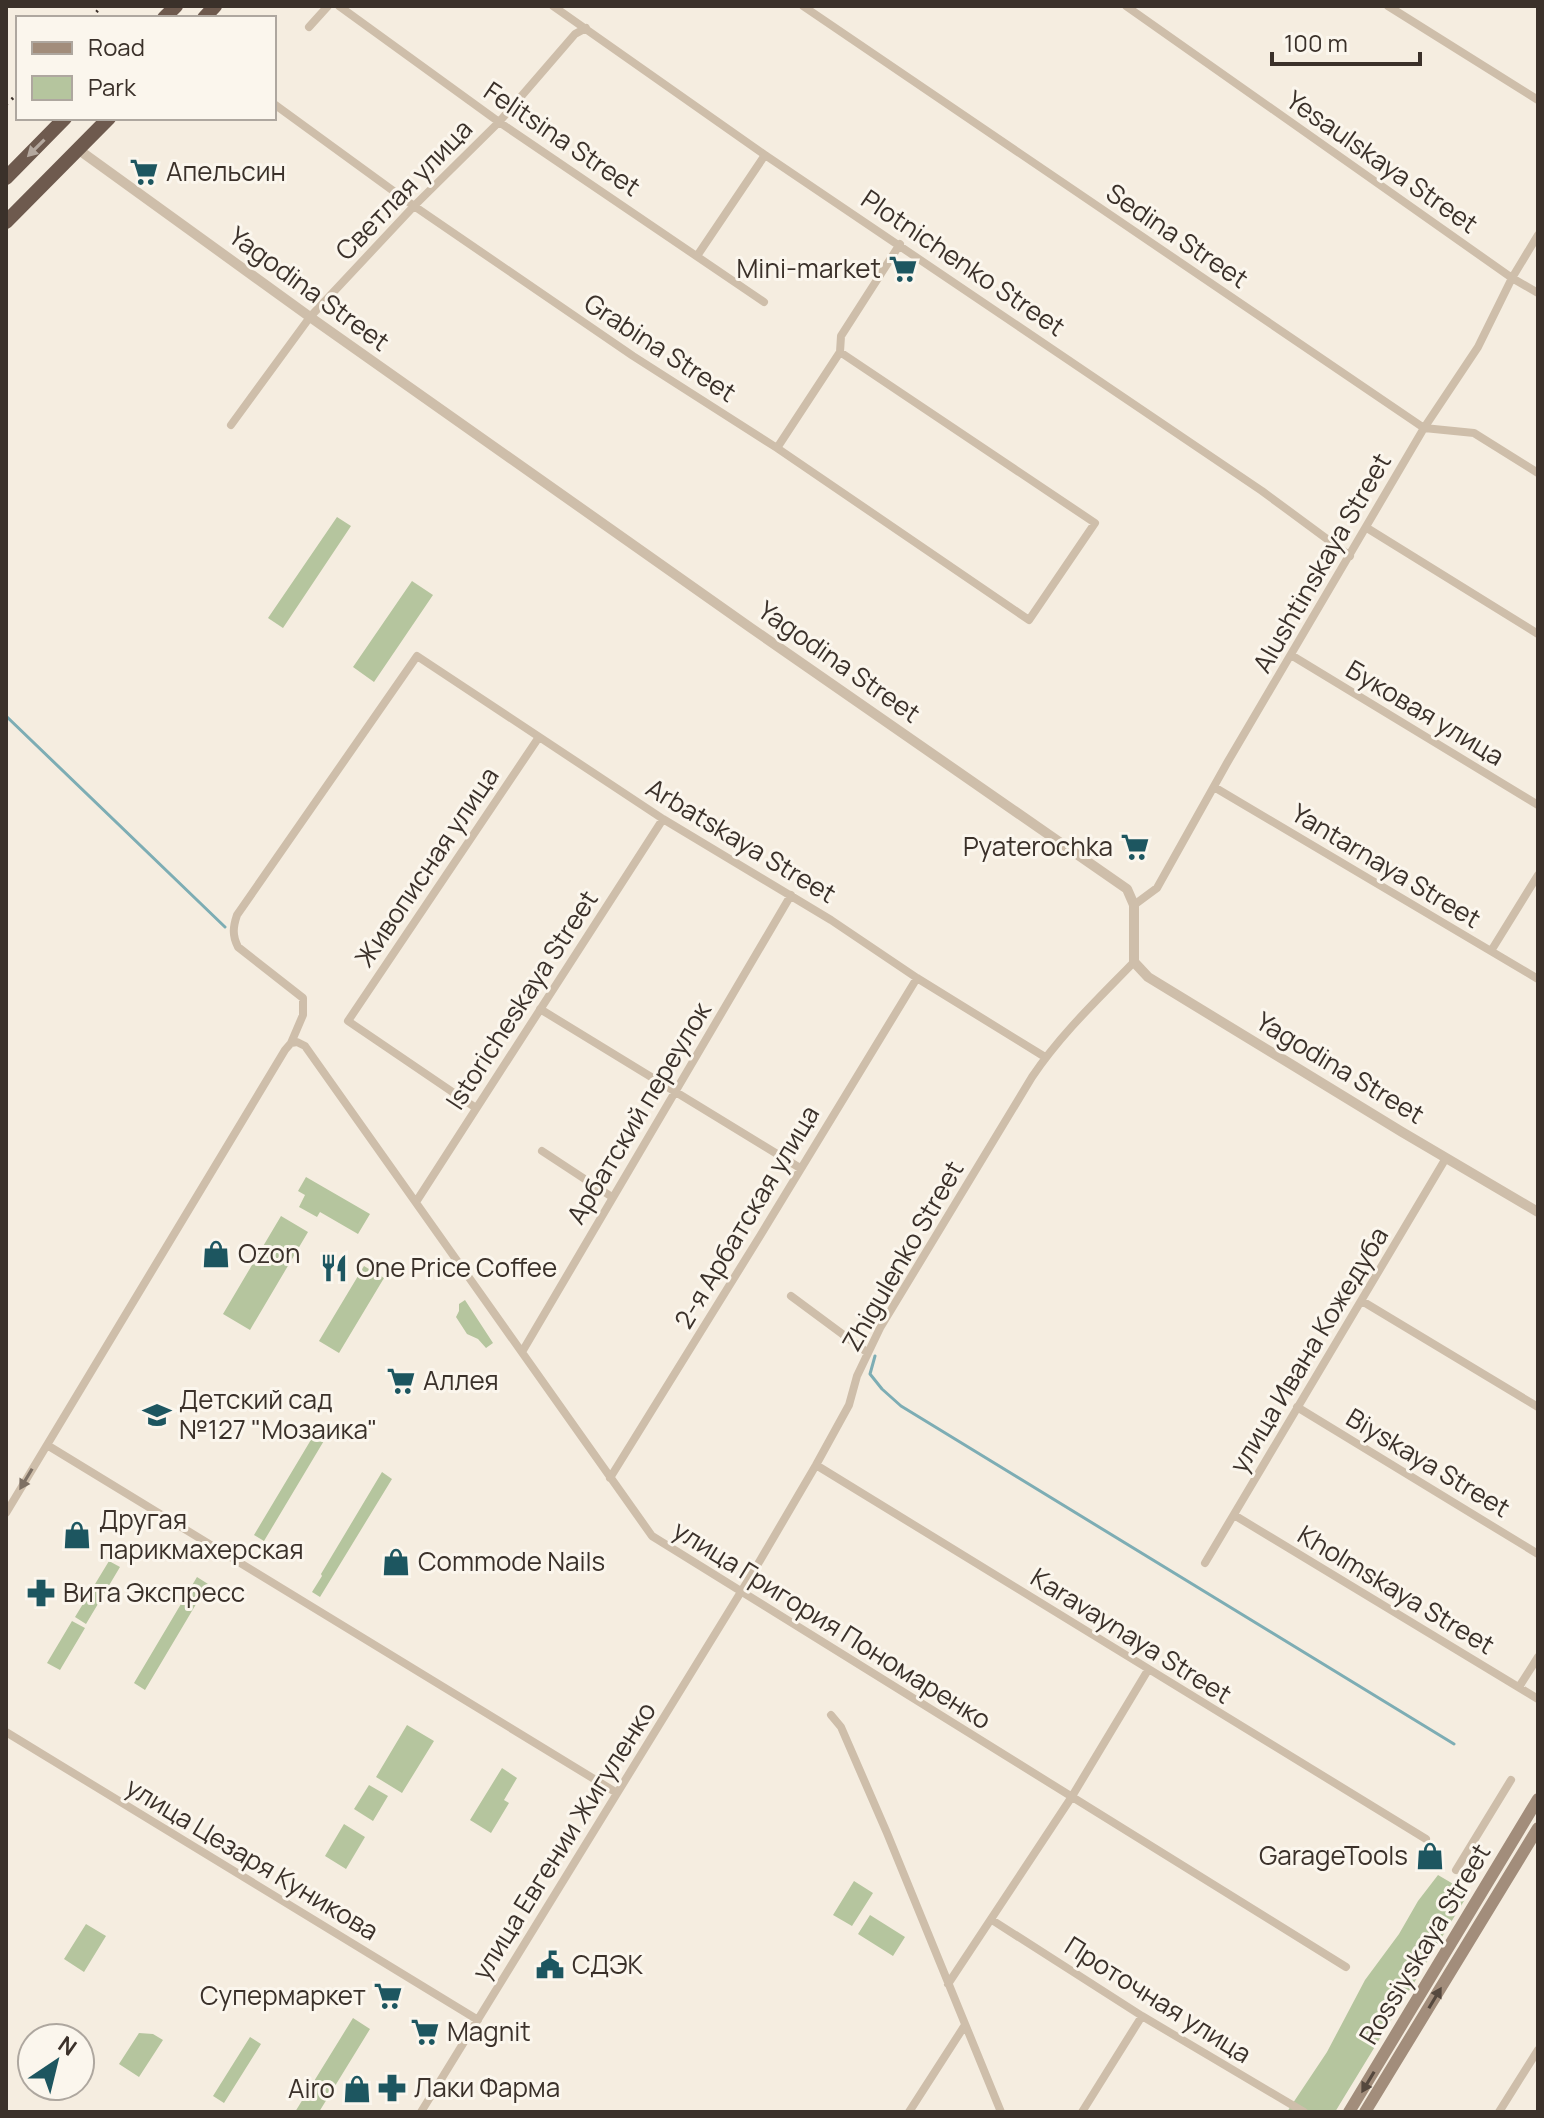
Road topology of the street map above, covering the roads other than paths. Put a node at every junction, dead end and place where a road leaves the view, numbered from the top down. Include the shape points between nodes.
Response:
1 (328, 6) edge
2 (339, 6) edge
3 (553, 6) edge
4 (803, 6) edge
5 (1126, 6) edge
6 (1388, 6) edge
7 (309, 27) dead end
8 (586, 28) junction
9 (1538, 100) edge
10 (276, 105) edge
11 (63, 120) edge
12 (107, 120) edge
13 (499, 122) junction
14 (79, 150) junction
15 (765, 155) junction
16 (6, 178) edge
17 (414, 206) junction
18 (6, 222) edge
19 (1538, 235) edge
20 (900, 244) junction
21 (697, 256) junction
22 (1512, 278) junction
23 (1538, 293) edge
24 (764, 302) dead end
25 (310, 317) junction
26 (840, 352) junction
27 (231, 425) dead end
28 (1424, 428) junction
29 (777, 448) junction
30 (1538, 473) edge
31 (1367, 528) junction
32 (1350, 556) junction
33 (1538, 634) edge
34 (1291, 655) junction
35 (539, 737) junction
36 (1214, 787) junction
37 (1538, 805) edge
38 (663, 819) junction
39 (1538, 875) edge
40 (791, 895) junction
41 (1134, 905) junction
42 (1491, 951) junction
43 (1134, 962) junction
44 (917, 978) junction
45 (1538, 979) edge
46 (540, 1009) junction
47 (294, 1042) junction
48 (1045, 1057) junction
49 (675, 1091) junction
50 (476, 1108) junction
51 (542, 1151) dead end
52 (1446, 1158) junction
53 (800, 1168) junction
54 (612, 1197) junction
55 (416, 1202) junction
56 (1538, 1212) edge
57 (791, 1296) dead end
58 (1362, 1301) junction
59 (522, 1352) junction
60 (868, 1353) junction
61 (1297, 1407) junction
62 (1538, 1407) edge
63 (47, 1445) junction
64 (816, 1465) junction
65 (610, 1478) junction
66 (6, 1513) edge
67 (1234, 1515) junction
68 (1538, 1554) edge
69 (1205, 1563) dead end
70 (741, 1591) junction
71 (1538, 1657) edge
72 (1148, 1670) junction
73 (1519, 1687) junction
74 (1538, 1699) edge
75 (831, 1715) dead end
76 (6, 1732) edge
77 (1511, 1780) dead end
78 (617, 1793) junction
79 (1071, 1798) junction
80 (1538, 1799) edge
81 (1538, 1828) edge
82 (1426, 1839) dead end
83 (1456, 1870) dead end
84 (992, 1920) junction
85 (1346, 1967) dead end
86 (948, 1984) junction
87 (1142, 2016) junction
88 (478, 2020) junction
89 (965, 2025) junction
90 (1538, 2050) edge
91 (421, 2112) edge
92 (909, 2112) edge
93 (1001, 2112) edge
94 (1082, 2112) edge
95 (1304, 2112) edge
96 (1349, 2112) edge
97 (1365, 2112) edge
98 (1499, 2112) edge

1 - 7 street
2 - 13 street, Felitsina Street
3 - 8 street, Plotnichenko Street
4 - 28 street, Sedina Street
5 - 22 street, Yesaulskaya Street
6 - 9 street
8 - 13 street, Светлая улица
8 - 15 street, Plotnichenko Street
10 - 17 street, Grabina Street
11 -> 16 highway
12 - 14 highway
13 - 17 street, Светлая улица
13 - 21 street, Felitsina Street
14 - 18 highway
14 - 25 street, Yagodina Street
15 - 20 street, Plotnichenko Street
15 - 21 street
17 - 25 street, Светлая улица
17 - 29 street, Grabina Street
19 - 22 street, Alushtinskaya Street
20 - 26 street via 841,336
20 - 32 street, Plotnichenko Street
21 - 24 street, Felitsina Street
22 - 23 street, Yesaulskaya Street
22 - 28 street, Alushtinskaya Street via 1478,347
25 - 27 street, Светлая улица
25 - 41 street, Yagodina Street via 1127,889
26 - 29 street
26 - 29 street, Grabina Street via 1095,523 1029,620
28 - 30 street, Sedina Street via 1474,433
28 - 31 street, Alushtinskaya Street
31 - 32 street, Alushtinskaya Street
31 - 33 street
32 - 34 street, Alushtinskaya Street
34 - 36 street, Alushtinskaya Street
34 - 37 street, Буковая улица
35 - 38 street, Arbatskaya Street
35 - 47 street, Arbatskaya Street via 417,656 234,924 238,947 303,998
35 - 50 street, Живописная улица via 348,1021
36 - 41 street, Alushtinskaya Street via 1157,888
36 - 42 street, Yantarnaya Street
38 - 40 street, Arbatskaya Street
38 - 46 street, Istoricheskaya Street
39 - 42 street
40 - 44 street, Arbatskaya Street
40 - 49 street, Арбатский переулок
41 - 43 street
42 - 45 street, Yantarnaya Street
43 - 48 street, Zhigulenko Street
43 - 52 street, Yagodina Street via 1148,977
44 - 48 street, Arbatskaya Street
44 - 53 street, 2-я Арбатская улица
46 - 49 street
46 - 50 street, Istoricheskaya Street
47 - 55 street, улица Григория Пономаренко via 305,1046
47 - 63 street
48 - 60 street, Zhigulenko Street
49 - 53 street
49 - 54 street, Арбатский переулок
50 - 55 street, Istoricheskaya Street
51 - 54 street
52 - 56 street, Yagodina Street
52 - 58 street, улица Ивана Кожедуба
53 - 65 street, 2-я Арбатская улица
54 - 59 street, Арбатский переулок
55 - 59 street, улица Григория Пономаренко
57 - 60 street
58 - 61 street, улица Ивана Кожедуба
58 - 62 street
59 - 65 street, улица Григория Пономаренко
60 - 64 street, Zhigulenko Street via 849,1405
61 - 67 street, улица Ивана Кожедуба
61 - 68 street, Biyskaya Street
63 -> 66 street
63 - 78 street
64 - 70 street, Zhigulenko Street
64 - 72 street, Karavaynaya Street
65 - 70 street, улица Григория Пономаренко via 652,1536
67 - 69 street, улица Ивана Кожедуба
67 - 73 street, Kholmskaya Street
70 - 78 street, улица Евгении Жигуленко
70 - 79 street, улица Григория Пономаренко
71 - 73 street
72 - 79 street
72 - 82 street, Karavaynaya Street
73 - 74 street, Kholmskaya Street
75 - 86 street via 841,1727
76 - 88 street, улица Цезаря Куникова
77 - 83 street
78 - 88 street, улица Евгении Жигуленко
79 - 84 street
79 - 85 street, улица Григория Пономаренко
80 -> 96 main road, Rossiyskaya Street
97 -> 81 main road, Rossiyskaya Street
84 - 86 street
84 - 87 street, Проточная улица
86 - 89 street
87 - 94 street
87 - 95 street, Проточная улица
88 - 91 street, улица Евгении Жигуленко
89 - 92 street
89 - 93 street
90 - 98 street

